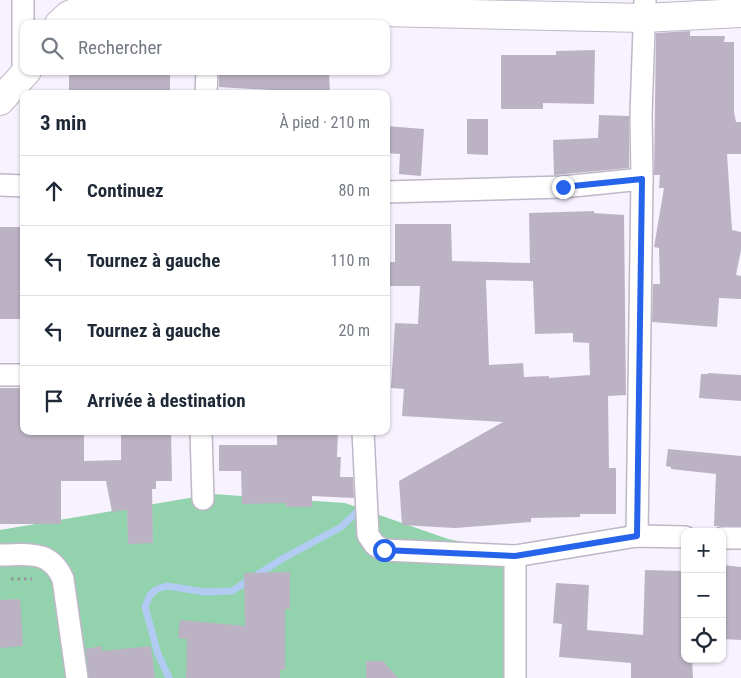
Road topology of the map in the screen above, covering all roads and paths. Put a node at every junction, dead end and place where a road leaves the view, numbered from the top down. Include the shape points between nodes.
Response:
1 (23, 0) edge
2 (644, 9) edge
3 (211, 10) edge
4 (741, 13) edge
5 (24, 20) edge
6 (63, 20) edge
7 (24, 75) edge
8 (207, 75) edge
9 (206, 90) edge
10 (0, 101) edge
11 (642, 179) junction
12 (0, 185) edge
13 (20, 186) edge
14 (390, 192) edge
15 (0, 375) edge
16 (20, 375) edge
17 (201, 435) edge
18 (363, 435) edge
19 (203, 499) dead end
20 (637, 536) junction
21 (681, 537) edge
22 (726, 538) edge
23 (741, 538) edge
24 (0, 555) edge
25 (515, 556) junction
26 (77, 678) edge
27 (515, 678) edge

1 - 5 street
2 - 3 street
2 - 4 street
2 - 11 street
3 - 6 street via 82,10
7 - 10 street
8 - 9 street
11 - 14 street via 563,187
11 - 20 street
12 - 13 street
15 - 16 street
17 - 19 street
18 - 25 street via 368,535 374,545 384,550
20 - 21 street
20 - 25 street
22 - 23 street
24 - 26 street via 34,555 46,558 57,567 63,580
25 - 27 street

